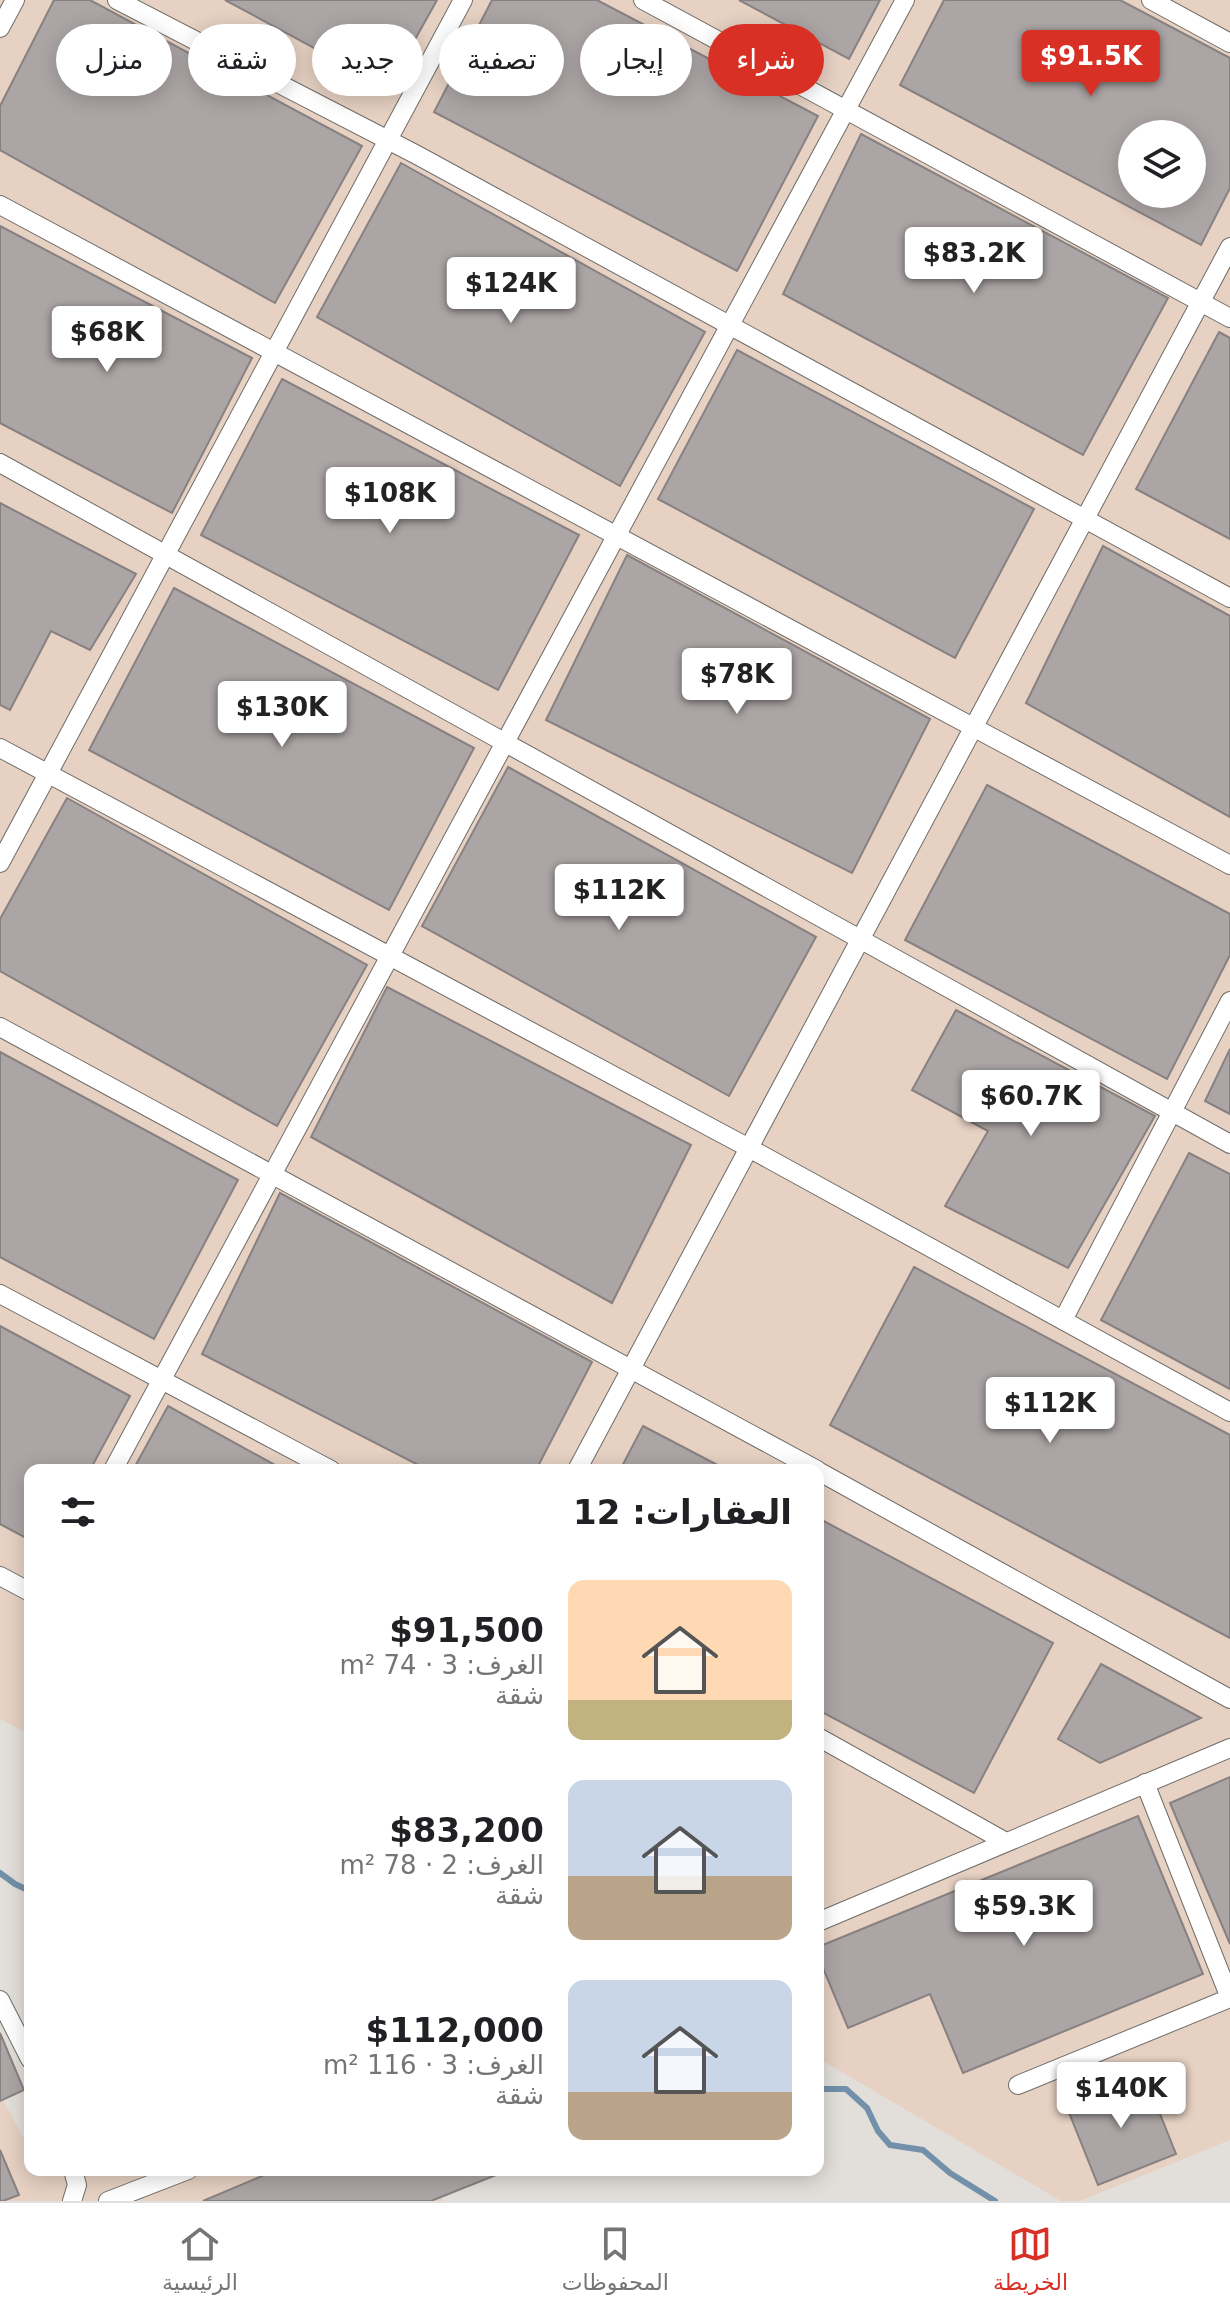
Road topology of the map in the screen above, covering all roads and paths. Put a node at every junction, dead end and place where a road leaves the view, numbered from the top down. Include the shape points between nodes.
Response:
1 (15, 0) edge
2 (117, 0) edge
3 (463, 0) edge
4 (643, 0) edge
5 (905, 0) edge
6 (1151, 0) edge
7 (0, 28) edge
8 (1230, 43) edge
9 (845, 109) junction
10 (388, 139) junction
11 (0, 205) edge
12 (1230, 247) edge
13 (1201, 302) junction
14 (1230, 318) edge
15 (730, 325) junction
16 (273, 352) junction
17 (0, 463) edge
18 (1085, 519) junction
19 (617, 536) junction
20 (164, 553) junction
21 (1230, 598) edge
22 (974, 727) junction
23 (506, 743) junction
24 (0, 748) edge
25 (48, 774) junction
26 (0, 863) edge
27 (1230, 865) edge
28 (860, 939) junction
29 (390, 957) junction
30 (1230, 1001) edge
31 (0, 1027) edge
32 (1172, 1112) junction
33 (1230, 1144) edge
34 (749, 1148) junction
35 (273, 1174) junction
36 (0, 1294) edge
37 (1063, 1320) junction
38 (632, 1367) junction
39 (162, 1380) junction
40 (1230, 1412) edge
41 (116, 1464) edge
42 (320, 1464) edge
43 (580, 1464) edge
44 (807, 1464) edge
45 (824, 1473) edge
46 (0, 1576) edge
47 (24, 1589) edge
48 (1230, 1699) edge
49 (824, 1740) edge
50 (1230, 1748) edge
51 (1145, 1783) junction
52 (1006, 1842) junction
53 (824, 1919) edge
54 (0, 2000) edge
55 (24, 2047) edge
56 (1018, 2085) dead end
57 (75, 2176) edge
58 (173, 2176) edge
59 (72, 2201) edge
60 (108, 2201) edge

1 - 7 street
2 - 10 street
3 - 10 street
4 - 9 street
5 - 9 street
6 - 8 street
9 - 13 street
9 - 15 street
10 - 15 street
10 - 16 street
11 - 16 street
12 - 13 street
13 - 14 street
13 - 18 street
15 - 18 street
15 - 19 street
16 - 19 street
16 - 20 street
17 - 20 street
18 - 21 street
18 - 22 street
19 - 22 street
19 - 23 street
20 - 23 street
20 - 25 street
22 - 27 street
22 - 28 street
23 - 28 street
23 - 29 street
24 - 25 street
25 - 26 street
25 - 29 street
28 - 32 street
28 - 34 street
29 - 34 street
29 - 35 street
30 - 32 street
31 - 35 street
32 - 33 street
32 - 37 street
34 - 37 street
34 - 38 street
35 - 38 street
35 - 39 street
36 - 39 street
37 - 40 street
38 - 43 street
38 - 44 street
39 - 41 street
39 - 42 street
45 - 48 street
46 - 47 street
49 - 52 street
50 - 51 street
51 - 52 street
51 - 56 street via 1230,1998
52 - 53 street
54 - 55 street
57 - 59 street
58 - 60 street

